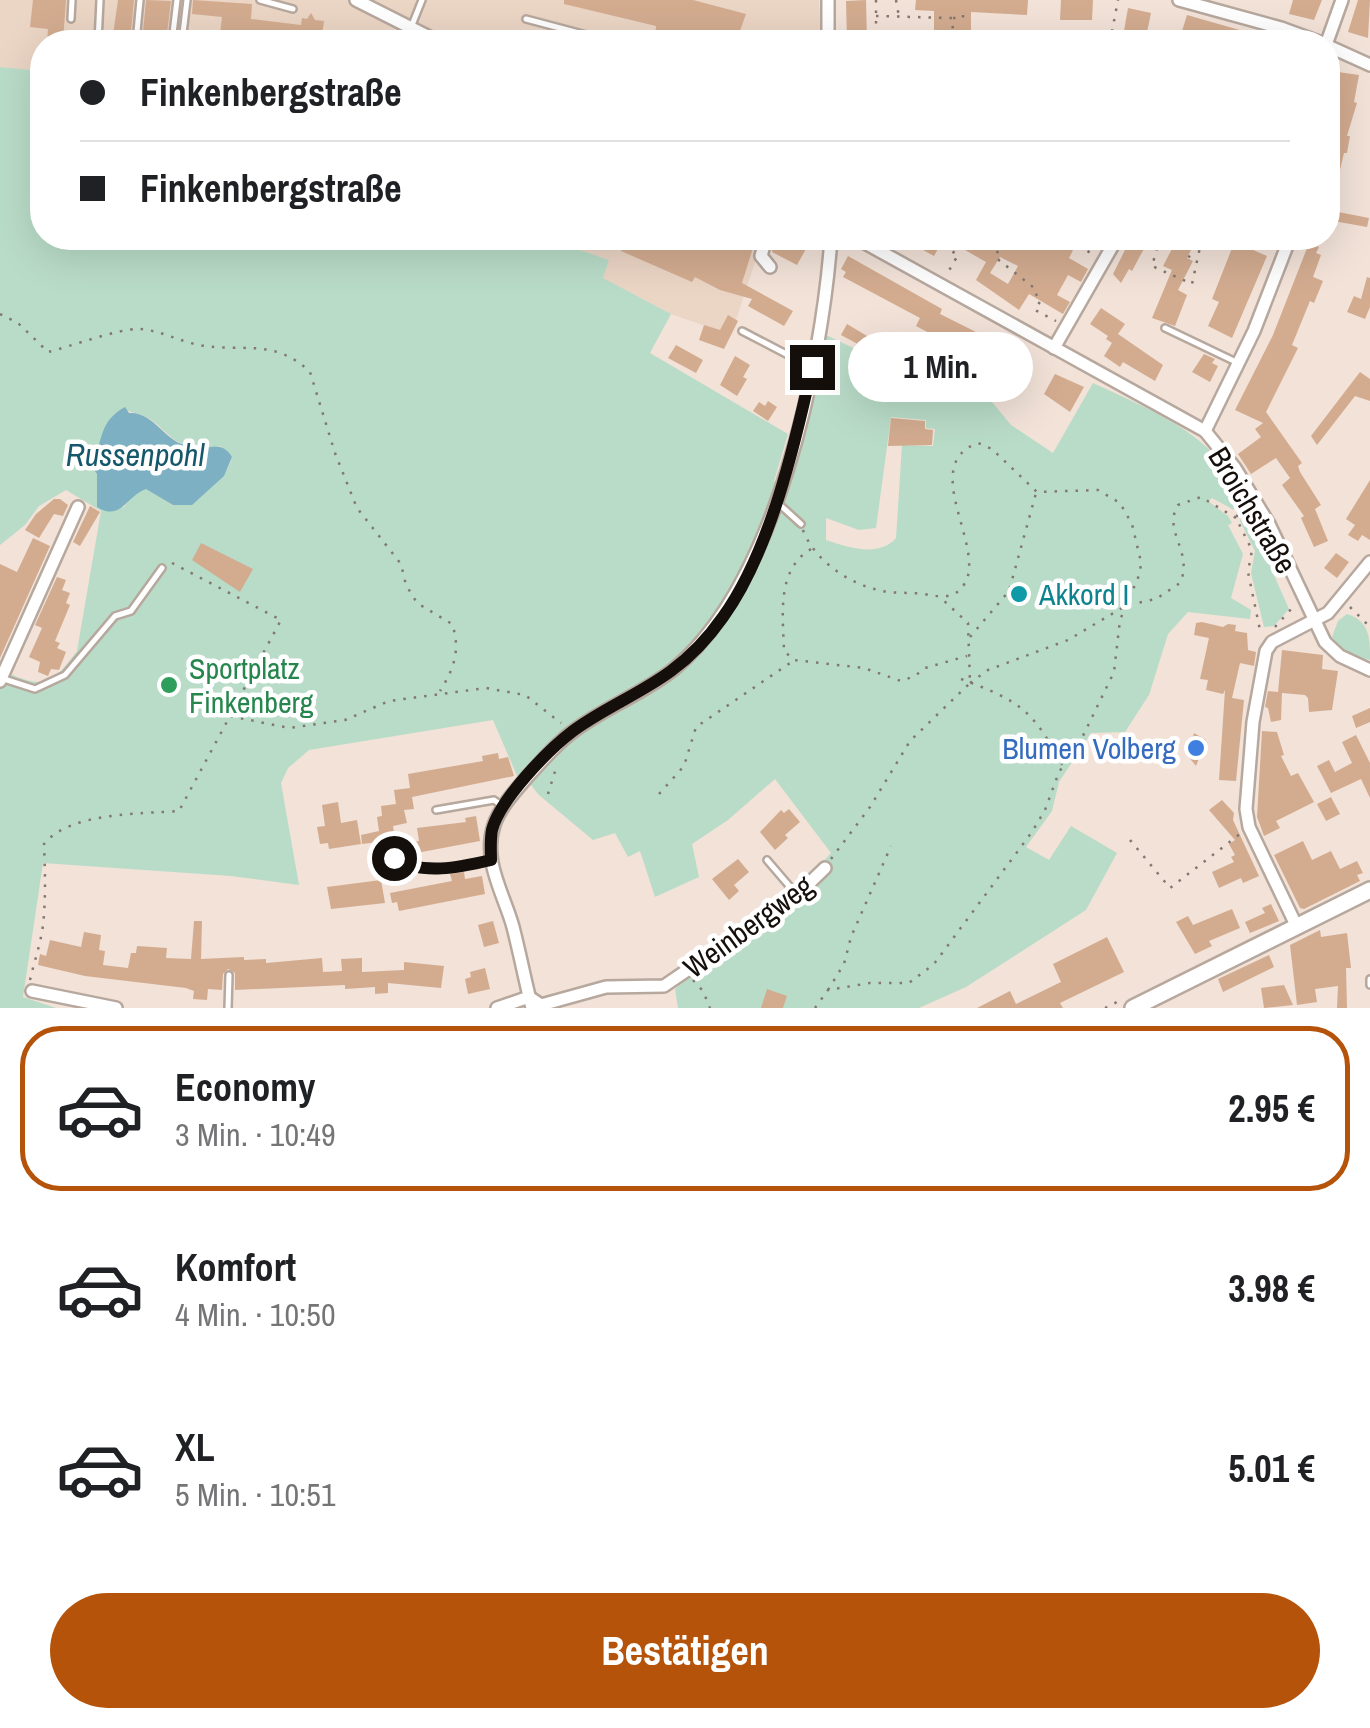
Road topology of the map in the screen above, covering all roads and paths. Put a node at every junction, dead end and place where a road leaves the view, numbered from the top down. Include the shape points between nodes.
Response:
1 (72, 0) edge
2 (100, 0) edge
3 (140, 0) edge
4 (177, 0) edge
5 (187, 0) edge
6 (260, 0) edge
7 (356, 0) edge
8 (422, 0) edge
9 (828, 0) edge
10 (876, 0) edge
11 (896, 0) edge
12 (1118, 0) edge
13 (1179, 0) edge
14 (1342, 0) edge
15 (293, 9) dead end
16 (963, 10) dead end
17 (876, 16) junction
18 (899, 17) junction
19 (952, 18) junction
20 (70, 19) dead end
21 (526, 19) dead end
22 (411, 28) junction
23 (99, 30) edge
24 (137, 30) edge
25 (173, 30) edge
26 (183, 30) edge
27 (415, 30) edge
28 (568, 30) edge
29 (828, 30) edge
30 (876, 30) edge
31 (953, 30) edge
32 (1112, 30) edge
33 (1285, 30) edge
34 (1332, 30) edge
35 (1340, 50) edge
36 (1370, 65) edge
37 (762, 250) edge
38 (830, 250) edge
39 (877, 250) edge
40 (951, 250) edge
41 (1084, 250) edge
42 (1110, 250) edge
43 (1157, 250) edge
44 (1199, 250) edge
45 (1285, 250) edge
46 (998, 251) dead end
47 (1188, 256) dead end
48 (1197, 260) junction
49 (1104, 261) junction
50 (770, 267) dead end
51 (941, 286) junction
52 (0, 314) edge
53 (1066, 326) junction
54 (1165, 328) dead end
55 (742, 331) dead end
56 (1054, 348) junction
57 (1238, 364) junction
58 (812, 367) junction
59 (1205, 431) junction
60 (1248, 490) junction
61 (1037, 492) junction
62 (776, 502) junction
63 (78, 507) dead end
64 (1236, 518) junction
65 (801, 524) joint
66 (811, 549) junction
67 (1370, 562) edge
68 (170, 564) dead end
69 (162, 568) dead end
70 (1303, 596) junction
71 (940, 598) junction
72 (1338, 601) junction
73 (1127, 605) junction
74 (1315, 622) junction
75 (1370, 627) edge
76 (1274, 628) dead end
77 (967, 640) junction
78 (1272, 642) junction
79 (968, 655) junction
80 (794, 660) junction
81 (1370, 670) edge
82 (1, 679) edge
83 (961, 679) dead end
84 (970, 682) junction
85 (439, 692) junction
86 (230, 716) junction
87 (572, 732) junction
88 (557, 759) dead end
89 (1062, 766) junction
90 (548, 794) dead end
91 (658, 794) dead end
92 (504, 806) junction
93 (436, 810) dead end
94 (1248, 827) junction
95 (1130, 840) dead end
96 (891, 846) dead end
97 (394, 858) dead end
98 (491, 860) junction
99 (766, 860) dead end
100 (825, 868) joint
101 (1370, 890) edge
102 (797, 895) junction
103 (1296, 925) junction
104 (686, 972) junction
105 (230, 976) dead end
106 (828, 990) junction
107 (32, 991) joint
108 (531, 1002) edge
109 (70, 1004) edge
110 (116, 1008) edge
111 (228, 1008) edge
112 (497, 1008) edge
113 (710, 1008) edge
114 (815, 1008) edge
115 (1133, 1008) edge

1 - 20 lane
2 - 23 lane
3 - 24 lane
4 - 25 lane
5 - 26 lane
6 - 15 lane
7 - 22 street
8 - 22 lane
9 - 29 street
10 - 17 path
11 - 18 path
12 - 32 path
13 - 33 street
14 - 34 street
16 - 19 path via 963,18
17 - 18 path
17 - 30 path
18 - 19 path
19 - 31 path
21 - 28 lane
22 - 27 street
35 - 36 street
37 - 50 street
38 - 58 street
39 - 51 street, Broichstraße
40 - 51 path via 958,254
41 - 49 path
42 - 49 street
43 - 48 path via 1152,266 1192,284
44 - 48 path
45 - 57 street
46 - 53 path via 995,257 1034,287 1036,310
47 - 48 path
49 - 53 street
51 - 56 street, Broichstraße
52 - 85 path via 48,352 137,328 202,346 252,346 300,362 310,372 357,508 401,564 417,603 452,624 456,656
53 - 56 street
54 - 57 lane
55 - 58 lane
56 - 59 street, Broichstraße
57 - 59 street
58 - 62 street
59 - 60 street, Broichstraße
60 - 64 path
60 - 70 street, Broichstraße
61 - 71 path via 984,444 964,451 955,465 954,497 968,577 953,595
61 - 73 path via 1098,490 1120,503 1141,562
61 - 77 path via 1008,592
62 - 65 lane
62 - 87 street via 742,586 698,647 670,672
63 - 82 street
64 - 73 path via 1200,496 1178,505 1173,522 1185,568 1180,583
64 - 78 path via 1252,550 1248,572 1257,626
65 - 66 path
66 - 71 path via 878,590
66 - 80 path via 784,586 784,651
67 - 72 street
68 - 86 path via 281,620
69 - 82 lane via 132,611 115,616 65,675 35,689
70 - 74 street, Broichstraße
70 - 76 path
71 - 77 path via 965,617
72 - 74 street
72 - 75 path
73 - 84 path via 1068,640
73 - 89 path via 1116,632 1114,672
74 - 78 street
74 - 81 street, Broichstraße via 1332,649
77 - 79 path
78 - 94 street via 1253,722
79 - 80 path via 901,681 864,668
79 - 84 path
80 - 91 path via 696,727 684,766
83 - 84 path
84 - 89 path via 1021,705
84 - 100 path via 910,742
85 - 86 path via 390,700 345,720 289,728
85 - 87 path via 486,688 525,695
86 - 107 path via 179,810 60,828 44,844 47,876
87 - 92 street
88 - 90 path
89 - 106 path via 1032,832 924,974 908,983
92 - 93 lane via 494,800
92 - 98 street via 492,829
94 - 95 path via 1170,888
94 - 103 street
96 - 106 path
97 - 98 lane via 445,869
98 - 108 street
99 - 102 lane
100 - 102 street, Weinbergweg
101 - 103 main road
102 - 104 street, Weinbergweg
103 - 115 main road
104 - 108 street, Weinbergweg via 664,986 606,986 550,1004
104 - 113 path
105 - 111 lane
106 - 114 path
107 - 109 street
108 - 112 street, Weinbergweg
109 - 110 street

